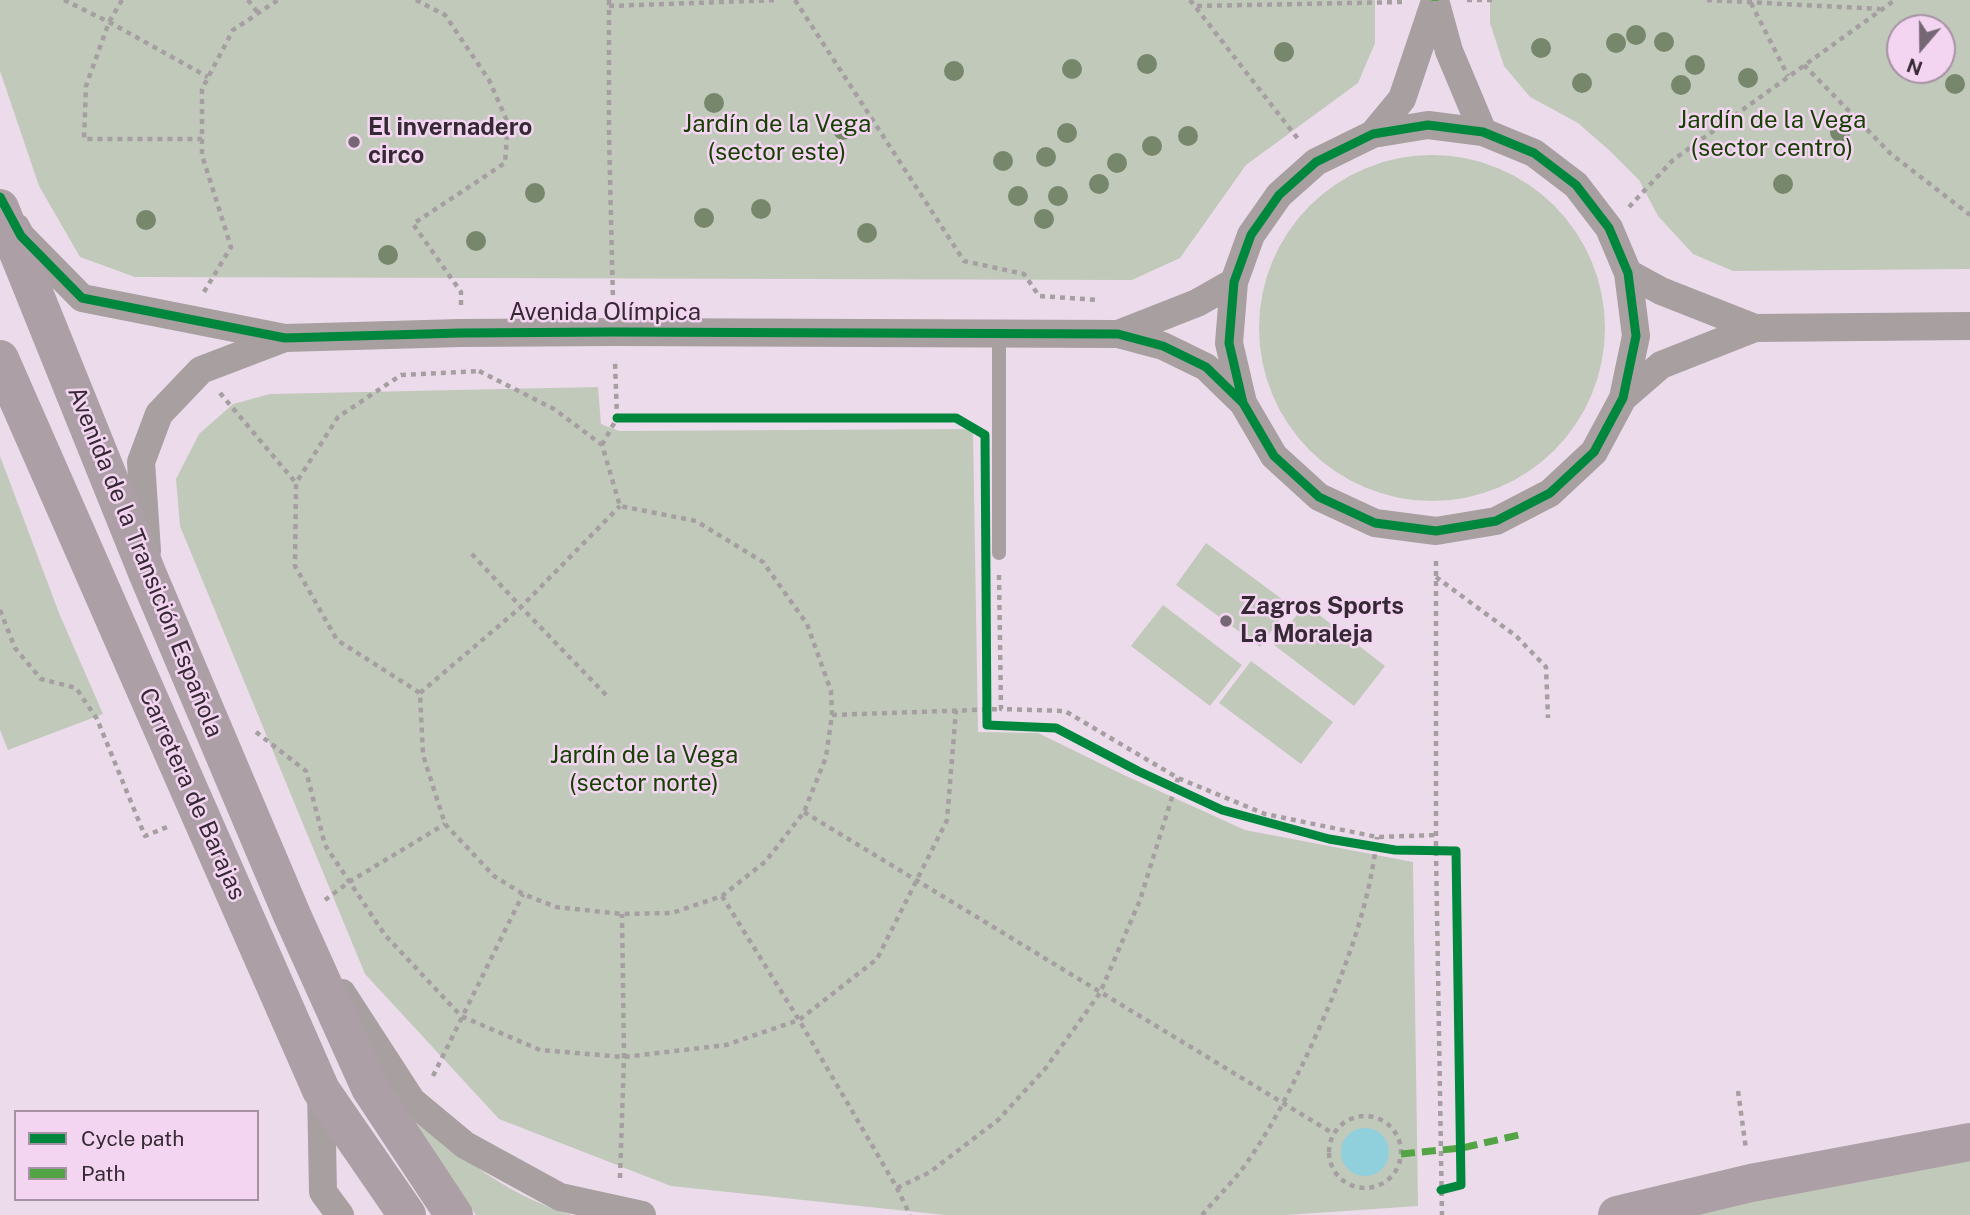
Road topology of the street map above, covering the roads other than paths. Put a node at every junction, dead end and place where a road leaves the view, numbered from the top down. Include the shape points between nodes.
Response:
1 (1435, 1) edge
2 (1483, 132) junction
3 (1373, 134) junction
4 (0, 197) edge
5 (0, 208) edge
6 (1628, 273) junction
7 (1234, 282) junction
8 (1970, 326) edge
9 (1755, 328) junction
10 (1111, 333) junction
11 (999, 334) junction
12 (285, 338) junction
13 (0, 359) edge
14 (1623, 398) junction
15 (1243, 403) junction
16 (999, 554) road end
17 (148, 575) junction
18 (306, 909) junction
19 (321, 1090) junction
20 (1970, 1142) edge
21 (606, 1210) edge
22 (340, 1215) edge
23 (407, 1215) edge
24 (454, 1215) edge
25 (642, 1215) edge
26 (1617, 1215) edge

1 - 2 street via 1449,51
1 - 3 street via 1402,99
2 - 3 street via 1428,125
2 - 6 street via 1534,153 1576,185 1609,228
3 - 7 street via 1315,162 1279,195 1251,235
4 - 12 street, Avenida Olímpica via 21,236 82,298
5 - 17 main road, Avenida de la Transición Española
6 - 9 street
6 - 14 street via 1636,336
7 - 10 street, Avenida Olímpica via 1197,303
7 - 15 street via 1229,343
8 - 9 street
9 - 14 street via 1661,365
10 - 11 street, Avenida Olímpica
10 - 15 street, Avenida Olímpica via 1163,346 1206,368
11 - 12 street, Avenida Olímpica via 614,332
11 - 16 lane
12 - 17 street, Avenida Olímpica via 201,370 159,414 141,462
13 - 19 main road, Carretera de Barajas
14 - 15 street via 1594,452 1550,494 1496,521 1436,531 1375,523 1320,497 1274,456
17 - 18 main road, Avenida de la Transición Española
18 - 21 street via 412,1101 465,1145 560,1197
18 - 24 main road via 370,1088
19 - 22 street via 323,1192
19 - 23 main road, Carretera de Barajas
20 - 26 main road via 1751,1183
21 - 25 street

